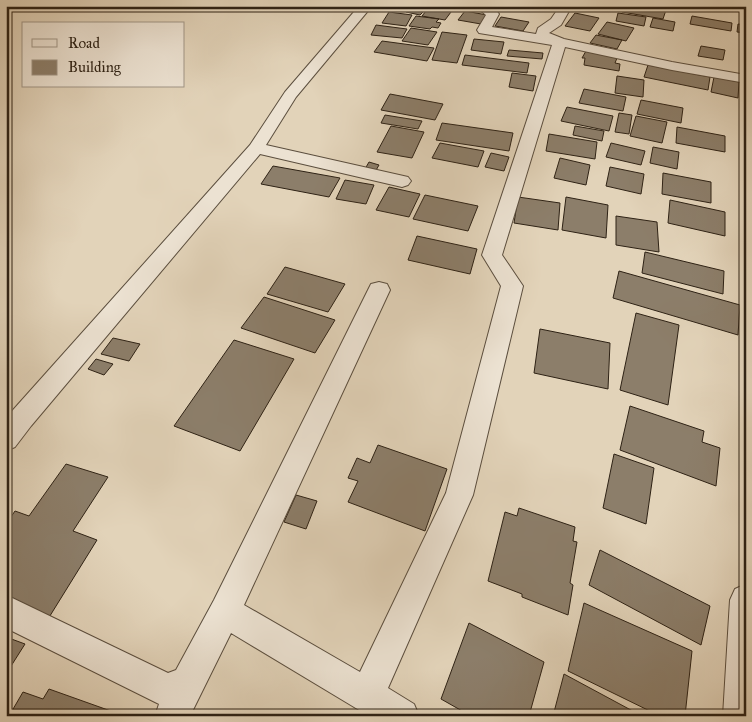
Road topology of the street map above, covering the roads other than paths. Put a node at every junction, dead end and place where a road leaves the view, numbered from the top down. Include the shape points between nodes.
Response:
1 (366, 6) edge
2 (481, 6) edge
3 (566, 6) edge
4 (560, 42) junction
5 (746, 78) edge
6 (256, 148) junction
7 (402, 181) dead end
8 (379, 290) dead end
9 (14, 416) edge
10 (6, 439) edge
11 (746, 600) edge
12 (6, 611) edge
13 (225, 611) junction
14 (188, 682) junction
15 (367, 694) junction
16 (172, 716) edge
17 (402, 716) edge
18 (741, 716) edge

1 - 6 street via 290,95
2 - 4 street via 493,14 484,30
3 - 4 street via 542,35
4 - 5 street
4 - 15 street via 492,255 512,286 459,495
6 - 7 street
6 - 9 street
8 - 13 street
9 - 10 street
11 - 18 street
12 - 14 street via 166,690 176,690
13 - 14 street
13 - 15 street
14 - 16 street
15 - 17 street

